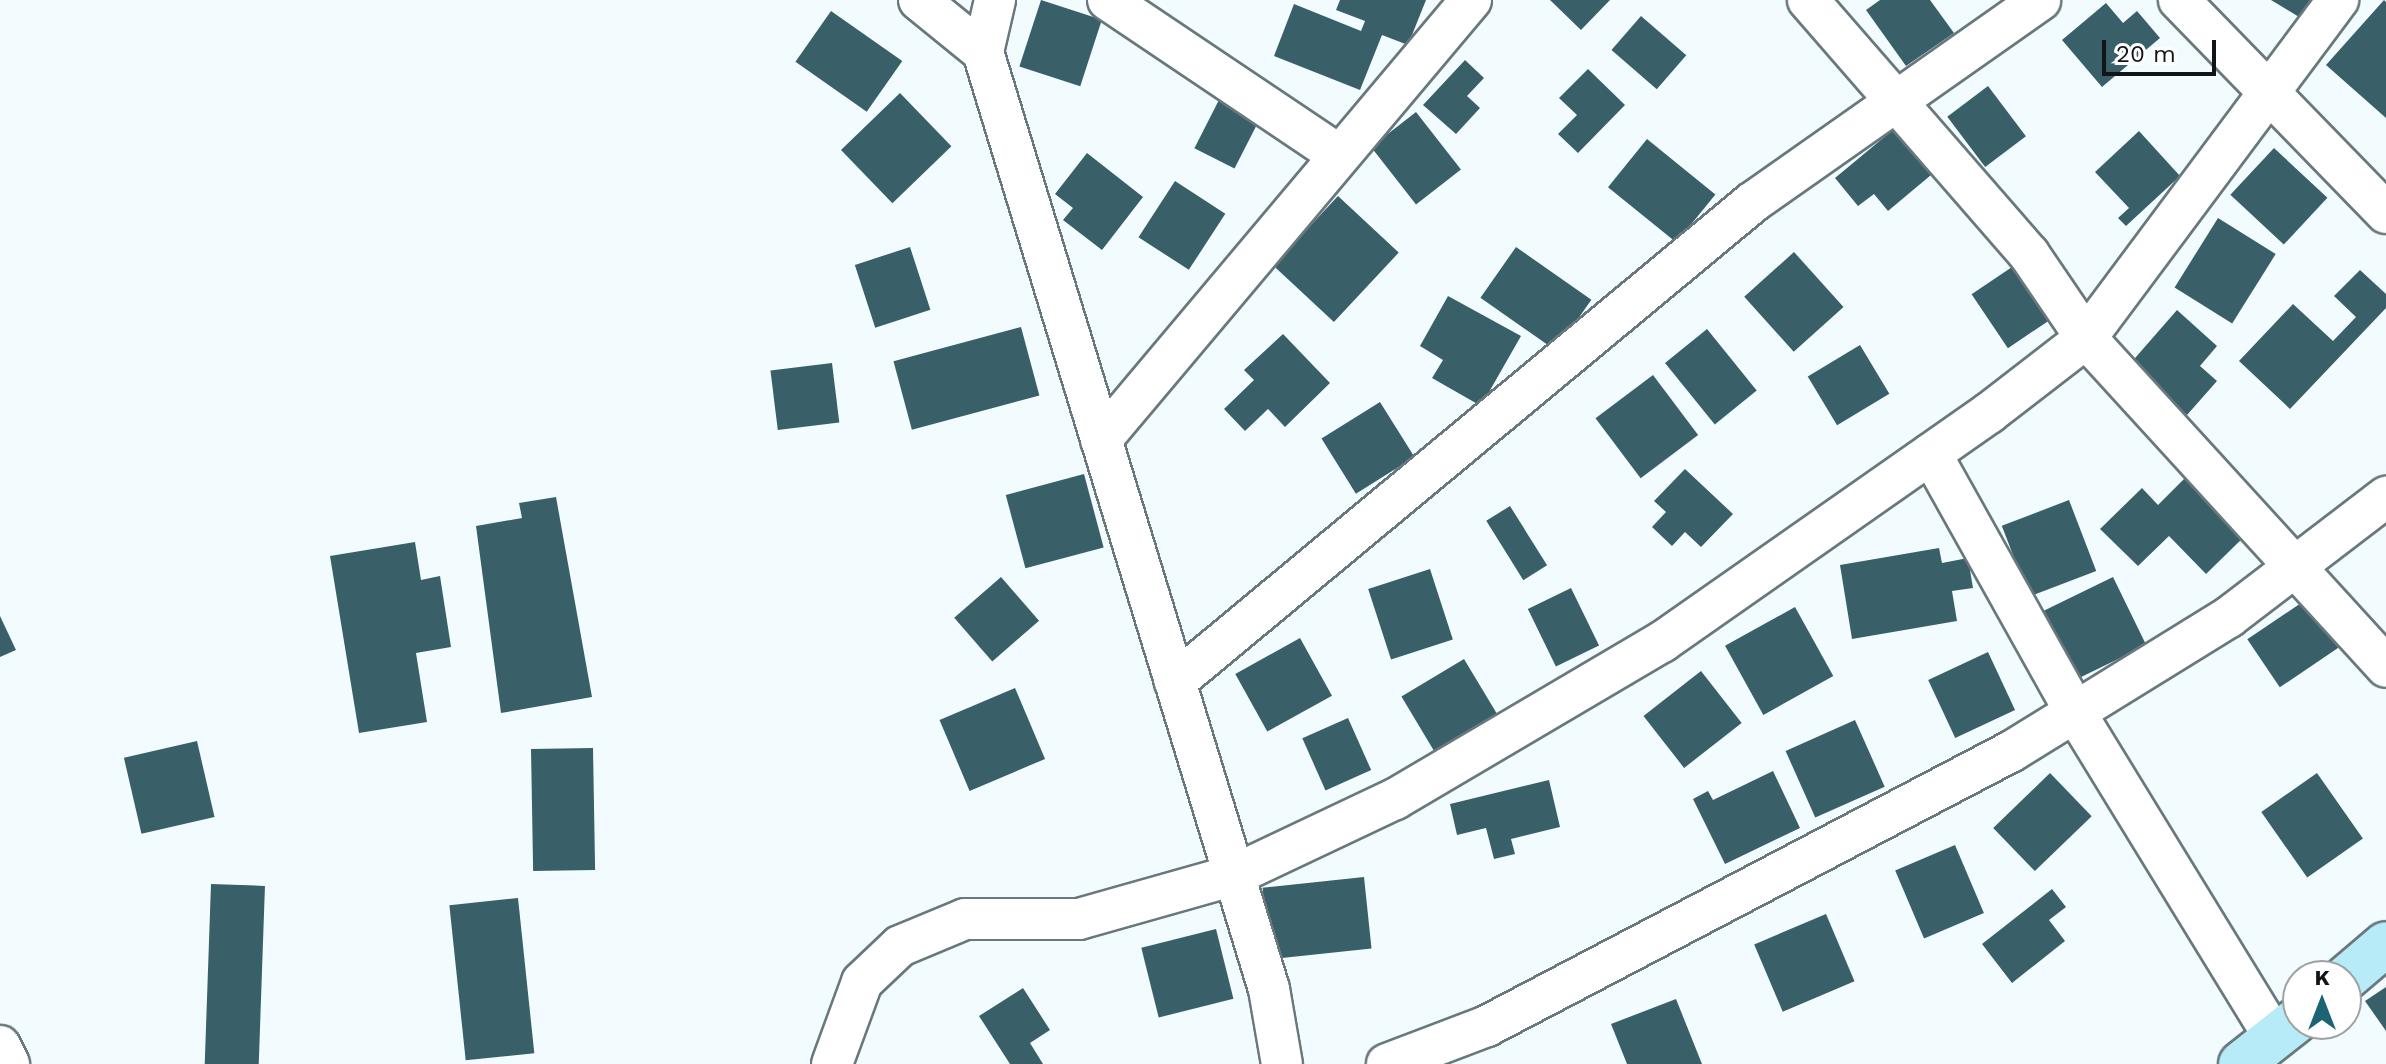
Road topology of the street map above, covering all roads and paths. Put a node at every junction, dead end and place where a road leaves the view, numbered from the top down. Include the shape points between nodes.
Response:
1 (919, 0) edge
2 (995, 0) edge
3 (1108, 0) edge
4 (1471, 0) edge
5 (1808, 0) edge
6 (2040, 0) edge
7 (2179, 0) edge
8 (2338, 0) edge
9 (983, 52) junction
10 (2267, 98) junction
11 (1899, 100) junction
12 (1337, 154) junction
13 (2386, 213) edge
14 (2086, 338) junction
15 (1101, 440) junction
16 (1931, 454) junction
17 (2386, 497) edge
18 (2294, 567) junction
19 (2386, 666) edge
20 (1175, 682) junction
21 (2075, 712) junction
22 (1234, 875) junction
23 (2386, 944) edge
24 (2362, 964) edge
25 (2282, 1021) edge
26 (2282, 1032) edge
27 (0, 1046) edge
28 (9, 1064) edge
29 (832, 1064) edge
30 (1282, 1064) edge
31 (1387, 1064) edge
32 (2241, 1064) edge

1 - 9 street
2 - 9 street
3 - 12 street
4 - 12 street
5 - 11 street
6 - 11 street
7 - 10 street
8 - 10 street
9 - 15 street
10 - 13 street
10 - 14 street
11 - 14 street via 2029,254
11 - 20 street via 1753,202 1586,334
12 - 15 street
14 - 16 street
14 - 18 street
15 - 20 street
16 - 21 street
16 - 22 street via 1662,642 1395,799
17 - 18 street
18 - 19 street
18 - 21 street via 2229,617
20 - 22 street
21 - 25 street
21 - 31 street via 1487,1026
22 - 29 street via 1079,919 965,919 900,946 862,982
22 - 30 street via 1269,989
23 - 24 main road
26 - 32 main road
27 - 28 street

